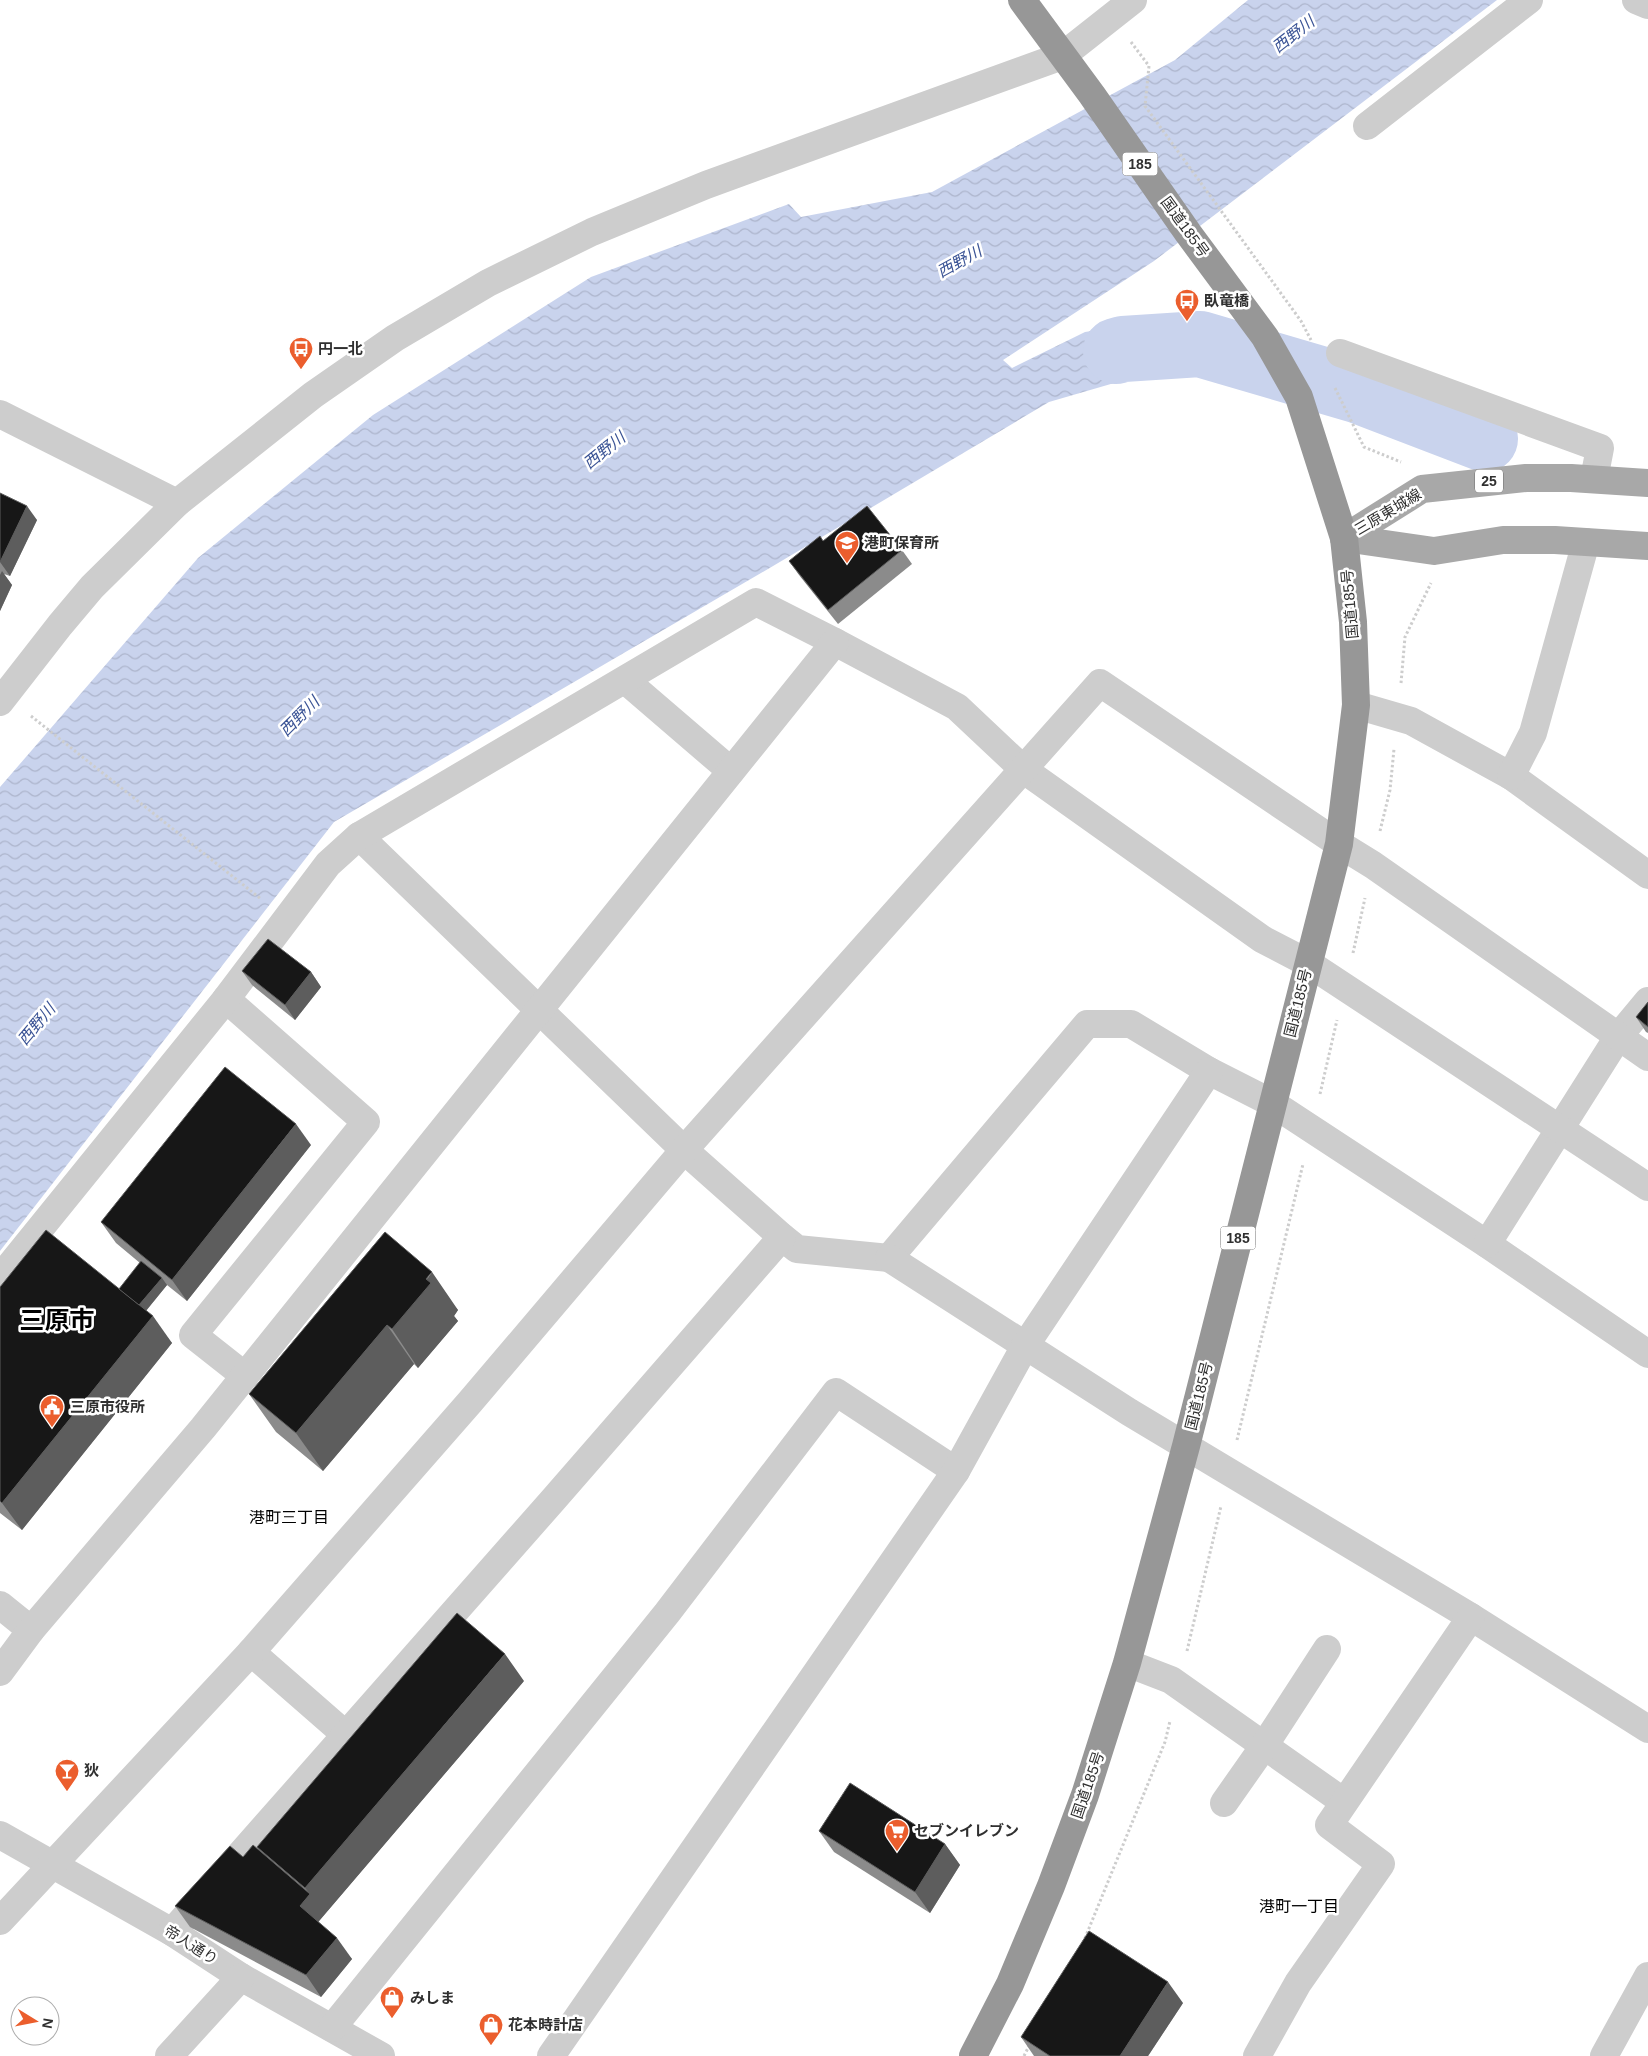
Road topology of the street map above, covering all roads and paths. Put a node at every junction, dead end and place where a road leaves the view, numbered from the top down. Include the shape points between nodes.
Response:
1 (1022, 0) edge
2 (1133, 0) edge
3 (1529, 0) edge
4 (1636, 0) edge
5 (1648, 5) edge
6 (1112, 17) junction
7 (1062, 56) junction
8 (1367, 126) dead end
9 (1313, 344) dead end
10 (1340, 353) dead end
11 (0, 414) edge
12 (1350, 418) dead end
13 (1594, 479) junction
14 (1648, 483) edge
15 (1422, 489) junction
16 (177, 503) junction
17 (1344, 538) junction
18 (1586, 542) junction
19 (1648, 546) edge
20 (1434, 551) junction
21 (835, 642) junction
22 (625, 680) junction
23 (0, 702) edge
24 (1356, 705) junction
25 (1397, 716) junction
26 (49, 730) dead end
27 (1024, 770) junction
28 (732, 771) junction
29 (1511, 776) junction
30 (359, 836) junction
31 (1338, 844) junction
32 (1373, 865) junction
33 (1648, 875) edge
34 (262, 900) dead end
35 (1308, 963) junction
36 (1345, 987) junction
37 (226, 999) junction
38 (1648, 1001) edge
39 (539, 1010) junction
40 (1618, 1036) junction
41 (1648, 1057) edge
42 (1209, 1071) junction
43 (1272, 1103) junction
44 (1311, 1128) junction
45 (1561, 1128) junction
46 (684, 1150) junction
47 (1648, 1187) edge
48 (782, 1237) junction
49 (1487, 1244) junction
50 (889, 1258) junction
51 (0, 1278) edge
52 (1025, 1346) junction
53 (1648, 1354) edge
54 (245, 1376) junction
55 (1186, 1446) junction
56 (956, 1471) junction
57 (1229, 1472) junction
58 (0, 1605) edge
59 (1471, 1616) junction
60 (31, 1630) junction
61 (1327, 1649) dead end
62 (251, 1652) junction
63 (1127, 1663) junction
64 (0, 1672) edge
65 (1178, 1686) junction
66 (1648, 1729) edge
67 (346, 1735) junction
68 (1264, 1746) junction
69 (1344, 1802) junction
70 (1224, 1803) dead end
71 (0, 1835) edge
72 (54, 1865) junction
73 (0, 1922) edge
74 (172, 1932) junction
75 (1080, 1950) edge
76 (1648, 1976) edge
77 (241, 1977) junction
78 (332, 2028) junction
79 (1032, 2040) edge
80 (170, 2056) edge
81 (381, 2056) edge
82 (551, 2056) edge
83 (973, 2056) edge
84 (1024, 2056) edge
85 (1256, 2056) edge
86 (1604, 2056) edge

1 - 7 highway, 国道185号 / 185
2 - 6 street
3 - 8 street
4 - 5 street
6 - 7 street
6 - 9 path via 1149,66 1145,106 1301,321
7 - 16 street via 706,185 592,232 488,283 395,338 314,395
7 - 17 highway, 国道185号 / 185 via 1265,336 1299,396
10 - 13 street via 1600,448
11 - 16 street
12 - 15 path via 1364,446 1416,469
13 - 14 main road, 三原東城線 / 25
13 - 15 main road, 三原東城線 / 25 via 1526,478
15 - 17 main road, 三原東城線 / 25
16 - 23 street via 92,587
17 - 20 main road, 三原東城線
17 - 24 highway, 国道185号 / 185 via 1353,622
18 - 19 main road, 三原東城線
18 - 20 main road, 三原東城線 via 1503,540
18 - 29 street via 1534,733
20 - 25 path via 1436,573 1405,637
21 - 22 street via 756,602
21 - 27 street via 957,707
21 - 28 street
22 - 28 street
22 - 30 street
24 - 25 street
24 - 31 highway, 国道185号 / 185
25 - 29 street via 1411,720
25 - 32 path via 1390,790
26 - 34 path
27 - 31 street via 1100,683
27 - 35 street via 1262,939
27 - 46 street
28 - 39 street
29 - 33 street
30 - 37 street via 328,864
30 - 39 street
31 - 32 street
31 - 35 highway, 国道185号 / 185
32 - 36 path
32 - 40 street
35 - 36 street
35 - 43 highway, 国道185号 / 185
36 - 44 path
36 - 45 street
37 - 51 street
37 - 54 street via 366,1122 193,1335
38 - 40 street
39 - 46 street
39 - 54 street
40 - 41 street
40 - 45 street
42 - 43 street
42 - 50 street via 1131,1024 1087,1024
42 - 52 street
43 - 44 street
43 - 55 highway, 国道185号 / 185
44 - 49 street
44 - 57 path
45 - 47 street
45 - 49 street
46 - 48 street
46 - 62 street via 470,1402
48 - 50 street via 797,1249
48 - 67 street
49 - 53 street
50 - 52 street
52 - 55 street
52 - 56 street
54 - 60 street
55 - 57 street
55 - 63 highway, 国道185号 / 185
56 - 78 street via 836,1392 667,1613
56 - 82 street
57 - 59 street
57 - 65 path
58 - 60 street
59 - 66 street
59 - 69 street
60 - 64 street
61 - 68 street
62 - 67 street
62 - 72 street
63 - 65 street via 1171,1680
63 - 83 highway, 国道185号 / 185 via 1100,1751 1051,1886 1010,1984
65 - 68 street
65 - 75 path via 1165,1742
67 - 74 street
68 - 69 street
68 - 70 street
69 - 85 street via 1329,1825 1381,1864 1298,1983
71 - 72 street, 帝人通り
72 - 73 street
72 - 74 street, 帝人通り
74 - 77 street, 帝人通り
76 - 86 street
77 - 78 street, 帝人通り
77 - 80 street
78 - 81 street, 帝人通り
79 - 84 path

